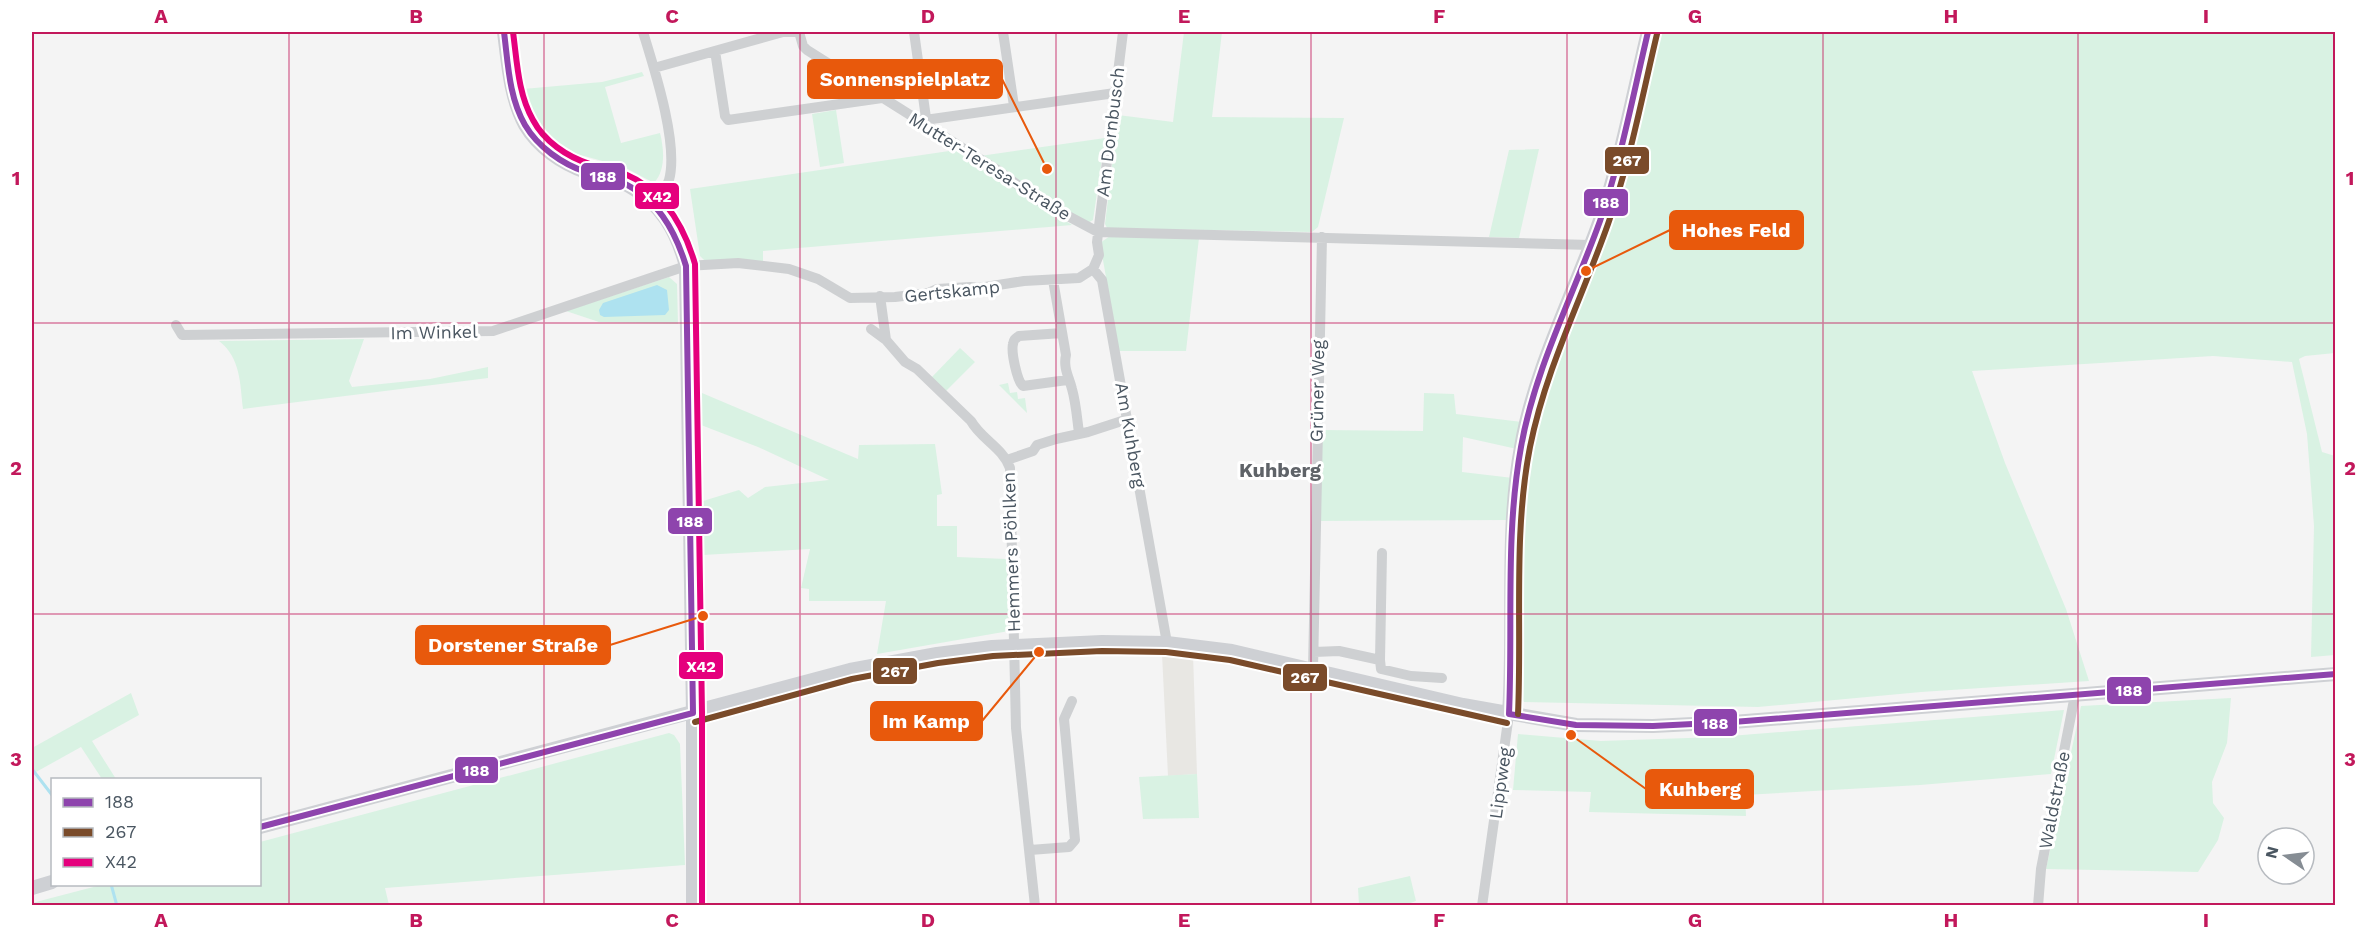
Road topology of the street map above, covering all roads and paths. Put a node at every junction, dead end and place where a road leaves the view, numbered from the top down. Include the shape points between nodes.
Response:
1 (504, 32) edge
2 (643, 32) edge
3 (783, 32) edge
4 (800, 32) edge
5 (914, 32) edge
6 (1002, 32) edge
7 (1123, 32) edge
8 (1648, 32) edge
9 (715, 51) junction
10 (654, 68) junction
11 (1115, 93) junction
12 (882, 98) junction
13 (1014, 106) junction
14 (922, 119) junction
15 (654, 204) junction
16 (1098, 232) junction
17 (1322, 237) junction
18 (1591, 245) junction
19 (686, 266) junction
20 (1093, 269) junction
21 (1053, 280) junction
22 (880, 296) junction
23 (850, 298) junction
24 (853, 310) dead end
25 (176, 325) dead end
26 (871, 329) dead end
27 (1062, 333) junction
28 (886, 340) junction
29 (1067, 380) junction
30 (1128, 419) junction
31 (1079, 433) junction
32 (1007, 460) junction
33 (1382, 553) dead end
34 (1167, 643) junction
35 (1014, 645) junction
36 (1314, 652) junction
37 (1380, 660) junction
38 (1313, 670) junction
39 (2336, 674) edge
40 (1442, 678) dead end
41 (2075, 695) junction
42 (1072, 701) dead end
43 (693, 713) junction
44 (1509, 714) junction
45 (261, 827) edge
46 (1030, 850) junction
47 (51, 882) edge
48 (32, 888) edge
49 (693, 906) edge
50 (1035, 906) edge
51 (1482, 906) edge
52 (2038, 906) edge

1 - 15 main road via 514,99 531,133 561,160 630,186
2 - 10 street
3 - 4 street
3 - 9 street
4 - 12 street, Mutter-Teresa-Straße via 807,50
5 - 14 street
6 - 13 street
7 - 11 street, Am Dornbusch
8 - 18 main road, Lippweg via 1610,188
9 - 10 street
9 - 12 street via 728,120
10 - 15 street via 671,158 669,180
11 - 13 street
11 - 16 street, Am Dornbusch
12 - 14 street, Mutter-Teresa-Straße
13 - 14 street
14 - 16 street, Mutter-Teresa-Straße via 1038,200
15 - 19 main road via 675,232
16 - 17 street
16 - 20 street via 1099,255
17 - 18 street
17 - 36 street, Grüner Weg
18 - 44 main road, Lippweg via 1548,349 1521,448 1512,520
19 - 23 street via 738,263 789,269 819,279
19 - 25 street, Im Winkel via 493,332 182,335
19 - 43 main road
20 - 21 street, Gertskamp via 1078,278
20 - 30 street, Am Kuhberg via 1102,280
21 - 22 street, Gertskamp
21 - 27 street
22 - 23 street, Gertskamp
22 - 28 street
23 - 24 street
26 - 28 street, Hemmers Pöhlken
27 - 29 street
27 - 29 street via 1019,336 1012,346 1018,381 1023,387
28 - 32 street, Hemmers Pöhlken
29 - 31 street via 1072,387
30 - 31 street, Hemmers Pöhlken
30 - 34 street, Am Kuhberg
31 - 32 street, Hemmers Pöhlken via 1037,445 1033,451
32 - 35 street, Hemmers Pöhlken
33 - 37 street
34 - 35 main road
34 - 38 main road via 1232,651
35 - 43 main road via 849,670
35 - 46 street, Hemmers Pöhlken via 1016,728
36 - 37 street via 1339,651
36 - 38 street, Grüner Weg
37 - 40 street via 1380,669
38 - 44 main road
39 - 41 main road
41 - 44 main road via 1653,726 1576,724
41 - 52 street, Waldstraße via 2041,869
42 - 46 street via 1064,719 1075,840 1069,847
43 - 45 main road
43 - 49 main road
44 - 51 street, Lippweg
46 - 50 street, Hemmers Pöhlken
47 - 48 main road

